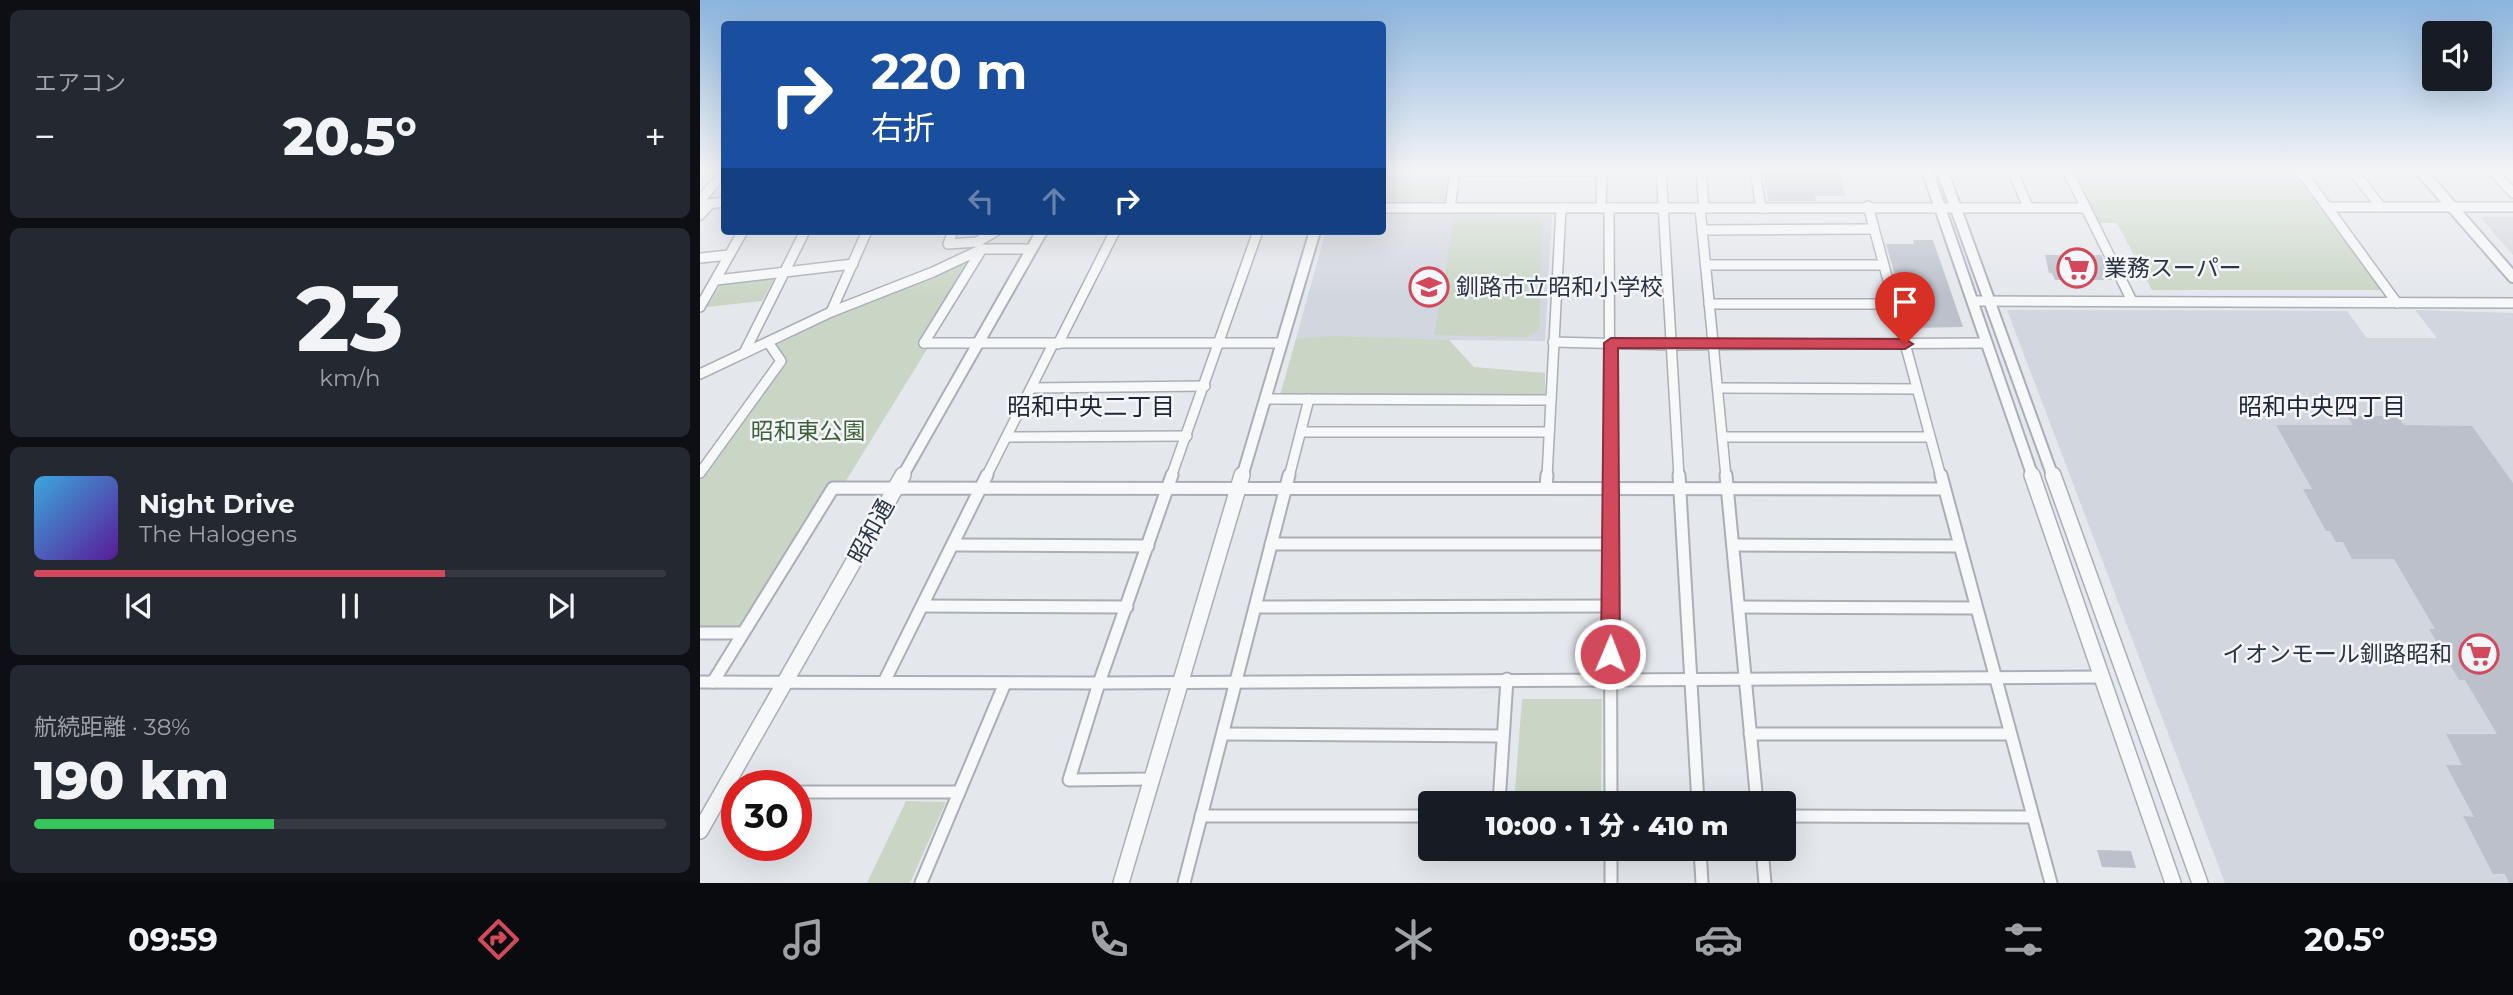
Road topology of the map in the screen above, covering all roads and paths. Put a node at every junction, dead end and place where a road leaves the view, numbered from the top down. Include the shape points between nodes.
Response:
1 (1561, 211) edge
2 (1605, 211) edge
3 (1663, 211) edge
4 (1702, 211) edge
5 (1869, 211) edge
6 (1941, 211) edge
7 (1957, 211) edge
8 (2087, 211) edge
9 (2331, 211) edge
10 (2455, 211) edge
11 (1874, 229) junction
12 (1702, 230) junction
13 (741, 235) edge
14 (803, 235) edge
15 (865, 235) edge
16 (951, 235) edge
17 (989, 235) edge
18 (1039, 235) edge
19 (1113, 235) edge
20 (1257, 235) edge
21 (1314, 235) edge
22 (982, 249) junction
23 (1031, 249) junction
24 (729, 255) junction
25 (700, 258) edge
26 (853, 264) junction
27 (1706, 265) junction
28 (1883, 265) junction
29 (785, 272) junction
30 (2513, 277) edge
31 (716, 280) junction
32 (1972, 301) junction
33 (1989, 301) junction
34 (2132, 301) junction
35 (2397, 303) junction
36 (2513, 303) edge
37 (1709, 304) junction
38 (1894, 304) junction
39 (700, 307) edge
40 (831, 312) junction
41 (768, 342) junction
42 (1553, 342) junction
43 (1220, 343) junction
44 (1282, 343) junction
45 (1611, 343) junction
46 (1987, 343) junction
47 (978, 344) junction
48 (1056, 344) junction
49 (1713, 344) junction
50 (1905, 344) junction
51 (1672, 345) junction
52 (744, 353) junction
53 (700, 374) edge
54 (1205, 386) junction
55 (1032, 388) junction
56 (1718, 388) junction
57 (1917, 389) junction
58 (1266, 399) junction
59 (1310, 399) junction
60 (1551, 400) junction
61 (1301, 432) junction
62 (1549, 432) junction
63 (1187, 436) junction
64 (1008, 437) junction
65 (1723, 437) junction
66 (1930, 437) junction
67 (700, 473) edge
68 (1546, 487) junction
69 (1610, 487) junction
70 (982, 488) junction
71 (1169, 488) junction
72 (1239, 488) junction
73 (1286, 488) junction
74 (1680, 488) junction
75 (894, 489) junction
76 (1727, 489) junction
77 (1944, 489) junction
78 (1271, 544) junction
79 (1611, 544) junction
80 (954, 545) junction
81 (1149, 545) junction
82 (1733, 545) junction
83 (1959, 546) junction
84 (923, 606) junction
85 (1611, 606) junction
86 (1127, 607) junction
87 (1256, 607) junction
88 (1740, 607) junction
89 (1976, 608) junction
90 (700, 633) edge
91 (743, 633) junction
92 (2101, 677) junction
93 (1610, 678) junction
94 (1507, 679) junction
95 (1690, 679) junction
96 (1746, 680) junction
97 (1997, 680) junction
98 (1235, 681) junction
99 (706, 682) edge
100 (786, 682) junction
101 (884, 682) junction
102 (1005, 683) junction
103 (1180, 683) junction
104 (1099, 684) junction
105 (1223, 734) junction
106 (1750, 734) junction
107 (2010, 734) junction
108 (1502, 736) junction
109 (741, 770) edge
110 (1152, 779) junction
111 (1500, 791) edge
112 (1611, 791) edge
113 (1697, 791) edge
114 (1756, 791) edge
115 (812, 792) edge
116 (959, 792) junction
117 (721, 804) edge
118 (1201, 816) junction
119 (1418, 816) edge
120 (1796, 816) edge
121 (2032, 817) junction
122 (700, 831) edge
123 (1611, 861) edge
124 (1701, 861) edge
125 (1763, 861) edge
126 (921, 883) edge
127 (1121, 883) edge
128 (1184, 883) edge
129 (1611, 883) edge
130 (1702, 883) edge
131 (1765, 883) edge
132 (2050, 883) edge
133 (2173, 883) edge
134 (2200, 883) edge

1 - 42 street
2 - 45 street
3 - 51 street
4 - 12 street
5 - 11 street
6 - 32 street
7 - 33 street
8 - 34 street
9 - 35 street
10 - 30 street
11 - 12 street
11 - 28 street
12 - 27 street
13 - 24 street
14 - 29 street
15 - 26 street
16 - 17 street via 948,244 977,242
18 - 23 street, 昭和通
19 - 48 street
20 - 43 street
21 - 44 street
22 - 23 street
22 - 40 street
22 - 47 street via 924,343
23 - 47 street, 昭和通
24 - 25 street
24 - 31 street
26 - 29 street
26 - 40 street
27 - 28 street
27 - 37 street
28 - 38 street
29 - 31 street
29 - 52 street
31 - 39 street
32 - 33 street
32 - 46 street
33 - 34 street
33 - 134 street
34 - 35 street
35 - 36 street
37 - 38 street
37 - 49 street
38 - 50 street
40 - 41 street
41 - 52 street
41 - 67 street via 781,361
42 - 45 street
42 - 60 street
43 - 44 street
43 - 48 street
43 - 54 street
44 - 58 street
45 - 51 street
45 - 69 street
46 - 50 street
46 - 92 street
47 - 48 street
47 - 75 street, 昭和通
48 - 55 street
49 - 50 street
49 - 51 street
49 - 56 street
50 - 57 street
51 - 74 street
52 - 53 street
54 - 55 street
54 - 63 street
55 - 64 street
56 - 57 street
56 - 65 street
57 - 66 street
58 - 59 street
58 - 72 street
59 - 60 street
59 - 61 street
60 - 62 street
61 - 62 street
61 - 73 street
62 - 68 street
63 - 64 street
63 - 71 street
64 - 70 street
65 - 66 street
65 - 76 street
66 - 77 street
68 - 69 street
68 - 73 street
69 - 74 street
69 - 79 street
70 - 71 street
70 - 75 street
70 - 80 street
71 - 72 street
71 - 81 street
72 - 73 street
72 - 103 street
73 - 78 street
74 - 76 street
74 - 95 street
75 - 91 street via 834,488
75 - 100 street, 昭和通
76 - 77 street
76 - 82 street
77 - 83 street
78 - 79 street
78 - 87 street
79 - 85 street
80 - 81 street
80 - 84 street
81 - 86 street
82 - 83 street
82 - 88 street
83 - 89 street
84 - 86 street
84 - 101 street
85 - 87 street
85 - 93 street
86 - 104 street
87 - 98 street
88 - 89 street
88 - 96 street
89 - 97 street
90 - 91 street
91 - 99 street
92 - 97 street
92 - 133 street
93 - 94 street
93 - 95 street
93 - 112 street
94 - 98 street
94 - 108 street
95 - 96 street
95 - 113 street
96 - 97 street
96 - 106 street
97 - 107 street
98 - 103 street
98 - 105 street
99 - 100 street
100 - 101 street
100 - 109 street, 昭和通
101 - 102 street
102 - 104 street
102 - 116 street
103 - 104 street
103 - 110 street
104 - 110 street via 1069,780
105 - 108 street
105 - 118 street
106 - 107 street
106 - 114 street
107 - 121 street
108 - 111 street
110 - 127 street
115 - 116 street
116 - 126 street
117 - 122 street, 昭和通
118 - 119 street
118 - 128 street
120 - 121 street
121 - 132 street
123 - 129 street
124 - 130 street
125 - 131 street

